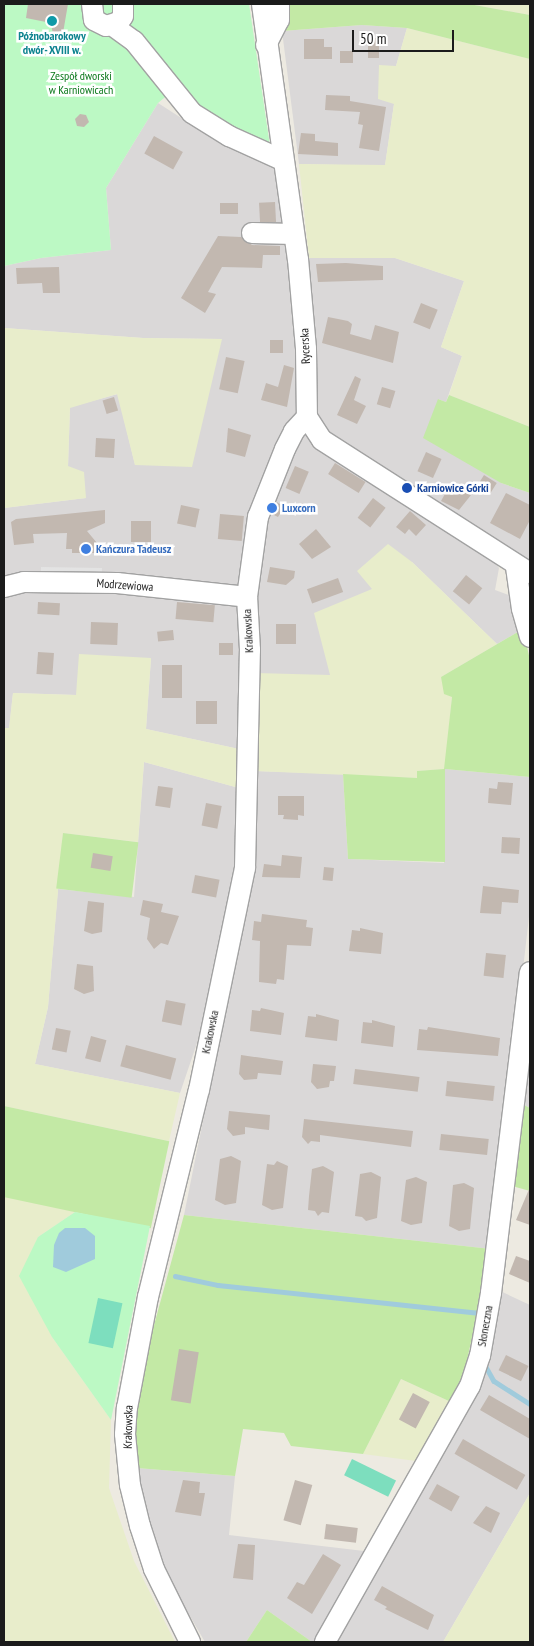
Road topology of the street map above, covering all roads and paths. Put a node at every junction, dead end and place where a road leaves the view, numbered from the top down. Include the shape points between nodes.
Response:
1 (92, 4) edge
2 (123, 4) edge
3 (262, 4) edge
4 (279, 4) edge
5 (113, 26) junction
6 (266, 45) junction
7 (282, 160) junction
8 (252, 233) dead end
9 (294, 234) junction
10 (307, 417) junction
11 (523, 570) edge
12 (4, 587) edge
13 (246, 597) junction
14 (530, 637) edge
15 (530, 972) edge
16 (530, 978) edge
17 (190, 1642) edge
18 (325, 1642) edge

1 - 5 street via 94,20
2 - 5 street via 123,16
3 - 6 street, Rycerska
4 - 6 street via 278,20
5 - 7 street via 134,42 192,113 229,136
6 - 7 street, Rycerska
7 - 9 street, Rycerska
8 - 9 street
9 - 10 street, Rycerska via 306,349
10 - 11 street via 322,440
10 - 13 street, Krakowska via 294,431 285,449 258,518
11 - 14 street via 522,609
12 - 13 street, Modrzewiowa via 24,582 117,583
13 - 17 street, Krakowska via 250,650 245,868 187,1142 148,1298 125,1434 130,1485 140,1526 154,1569
15 - 16 street, Słoneczna
16 - 18 street, Słoneczna via 491,1293 480,1356 470,1386

